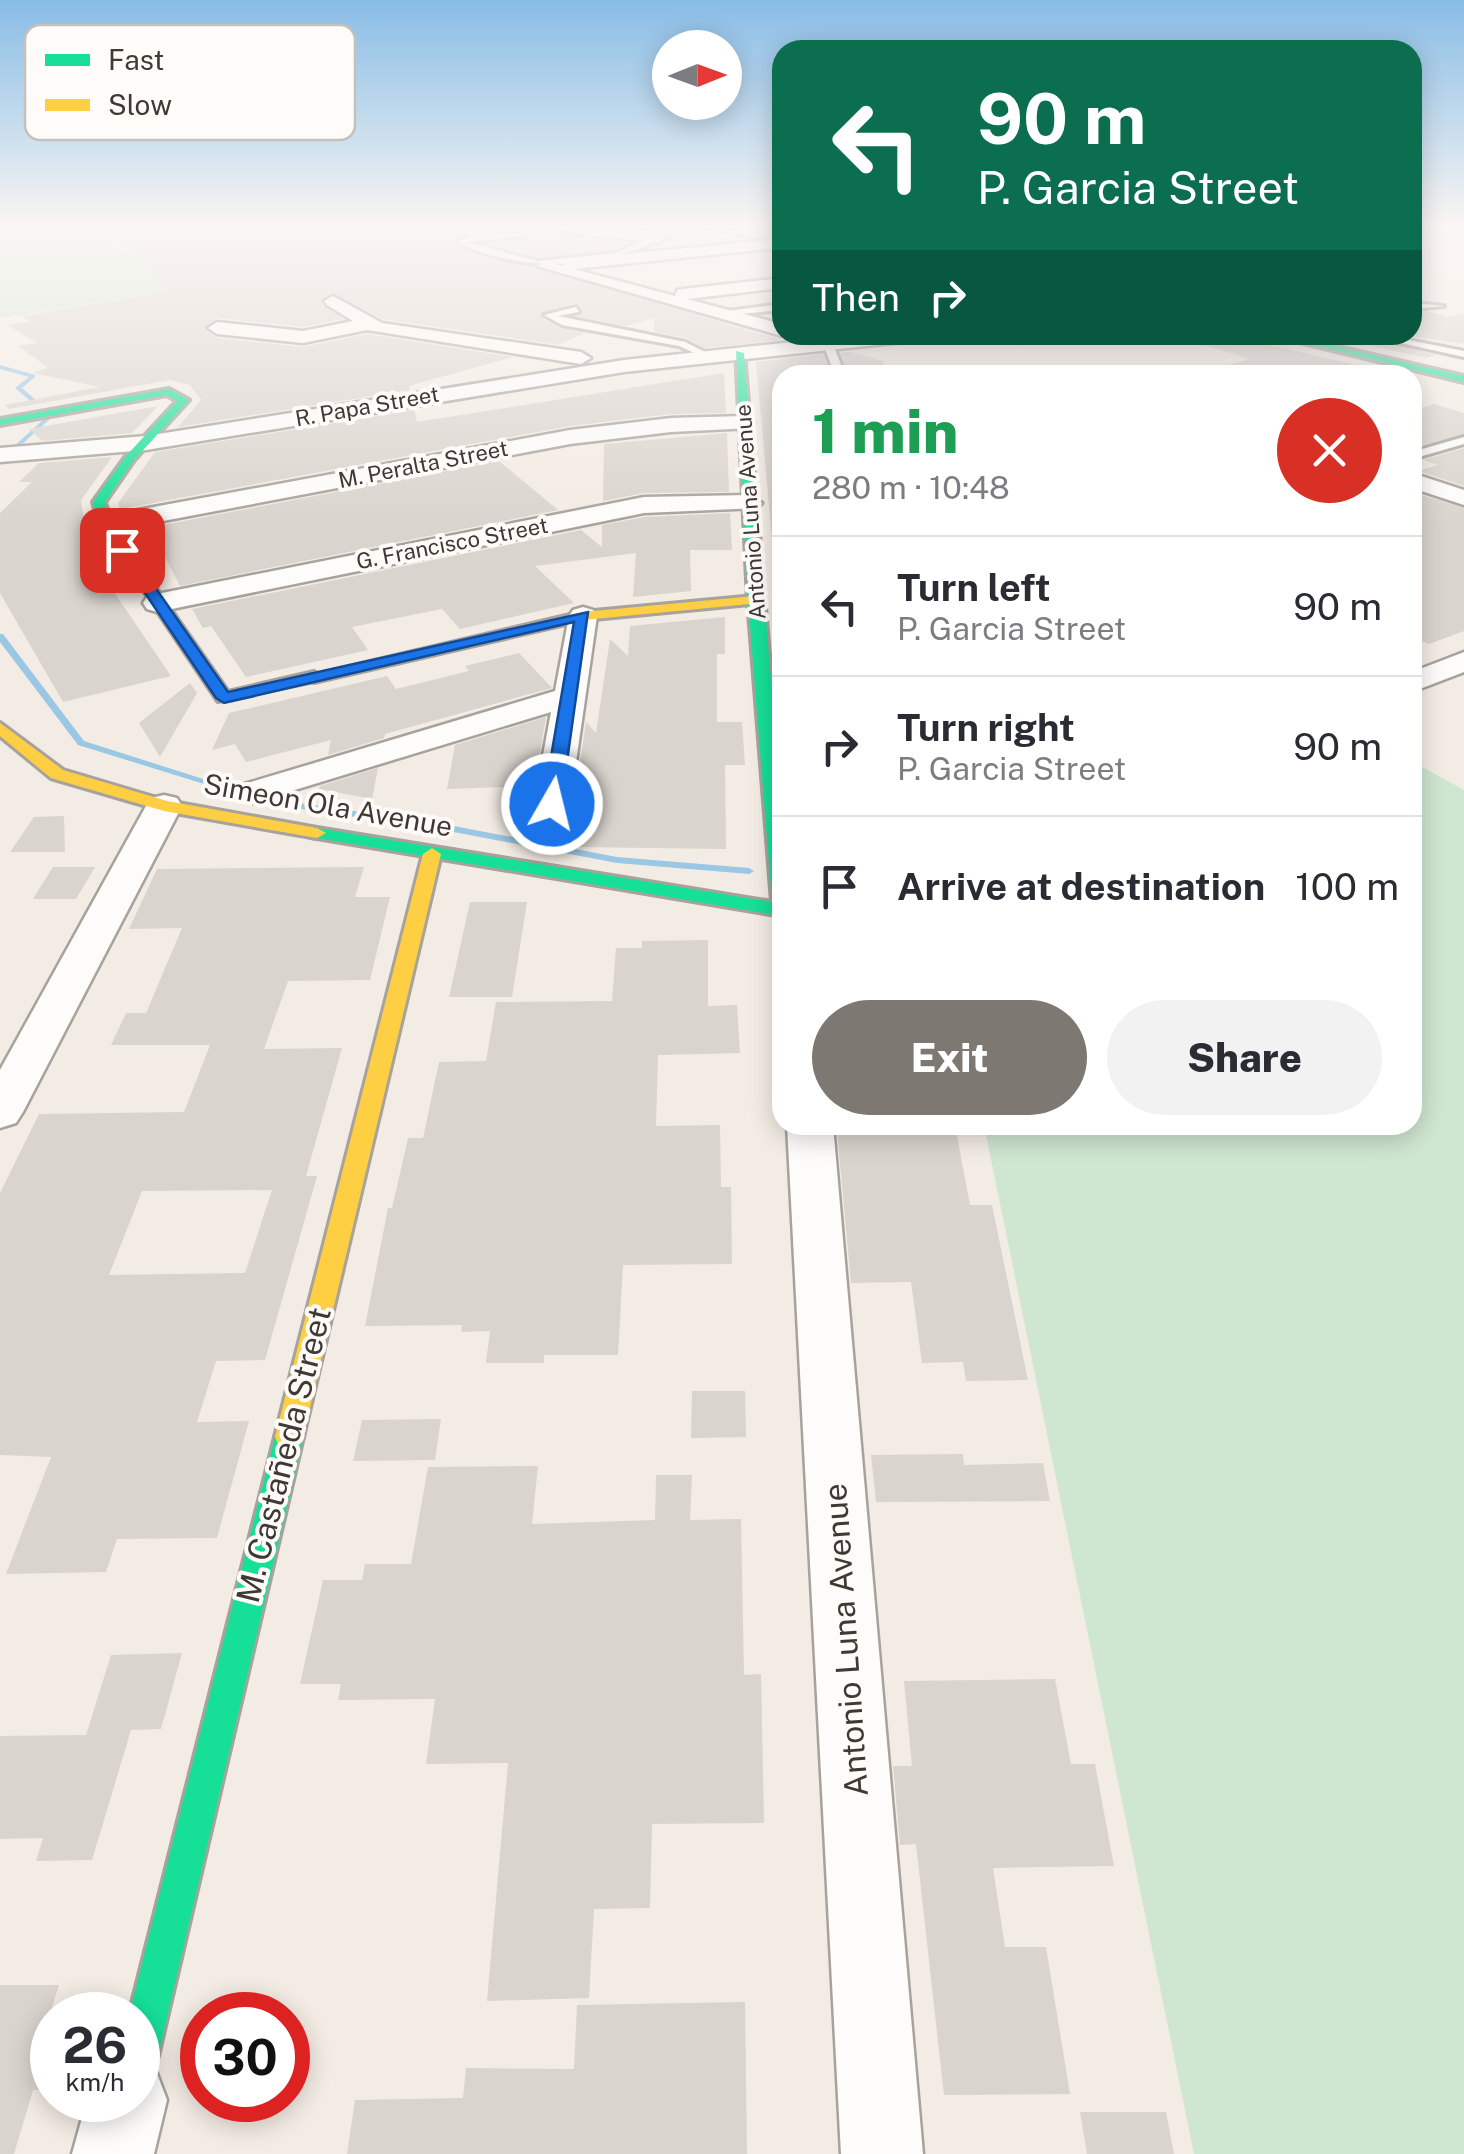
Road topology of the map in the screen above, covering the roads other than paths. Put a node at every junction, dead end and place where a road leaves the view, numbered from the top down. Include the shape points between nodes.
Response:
1 (366, 325) edge
2 (371, 325) edge
3 (579, 325) edge
4 (217, 328) dead end
5 (303, 338) junction
6 (818, 345) edge
7 (1318, 345) edge
8 (1379, 345) edge
9 (1391, 345) edge
10 (1397, 348) junction
11 (264, 353) dead end
12 (739, 353) junction
13 (1464, 354) edge
14 (708, 356) junction
15 (1404, 365) edge
16 (624, 366) junction
17 (1464, 368) edge
18 (1422, 369) edge
19 (1464, 379) edge
20 (0, 422) edge
21 (743, 423) junction
22 (1464, 440) edge
23 (146, 443) junction
24 (1422, 453) edge
25 (0, 455) edge
26 (1422, 485) edge
27 (1464, 498) edge
28 (749, 503) junction
29 (105, 524) junction
30 (755, 600) junction
31 (158, 603) junction
32 (582, 616) junction
33 (1422, 658) edge
34 (1458, 669) edge
35 (1422, 681) edge
36 (567, 697) junction
37 (0, 728) edge
38 (253, 792) dead end
39 (772, 795) edge
40 (552, 804) dead end
41 (164, 806) junction
42 (432, 854) junction
43 (772, 908) edge
44 (0, 1112) edge
45 (811, 1135) edge
46 (154, 1992) edge
47 (122, 2122) edge
48 (114, 2154) edge
49 (882, 2154) edge

1 - 5 street
2 - 16 street
3 - 14 lane via 682,344
4 - 5 street
5 - 11 street
6 - 12 street, R. Papa Street
7 - 15 street
8 - 10 street
9 - 10 lane
10 - 13 lane
10 - 17 street
12 - 14 street, R. Papa Street
12 - 21 street, Antonio Luna Avenue
14 - 16 street, R. Papa Street
16 - 23 street, R. Papa Street
18 - 19 street
20 - 23 street via 180,395 184,400
21 - 28 street, Antonio Luna Avenue
21 - 29 street, M. Peralta Street via 570,437
22 - 24 lane
23 - 25 street, R. Papa Street
23 - 29 street via 99,502
26 - 27 street
28 - 30 street, Antonio Luna Avenue
28 - 31 street, G. Francisco Street via 644,505
29 - 31 street
30 - 32 street
30 - 39 street, Antonio Luna Avenue
31 - 32 street via 224,698
32 - 36 street
33 - 34 street
34 - 35 street
36 - 38 street
36 - 40 street
37 - 41 street, Simeon Ola Avenue via 57,774
41 - 42 street, Simeon Ola Avenue
41 - 44 street
42 - 43 street, Simeon Ola Avenue
42 - 46 street, M. Castañeda Street
45 - 49 street, Antonio Luna Avenue
47 - 48 street

